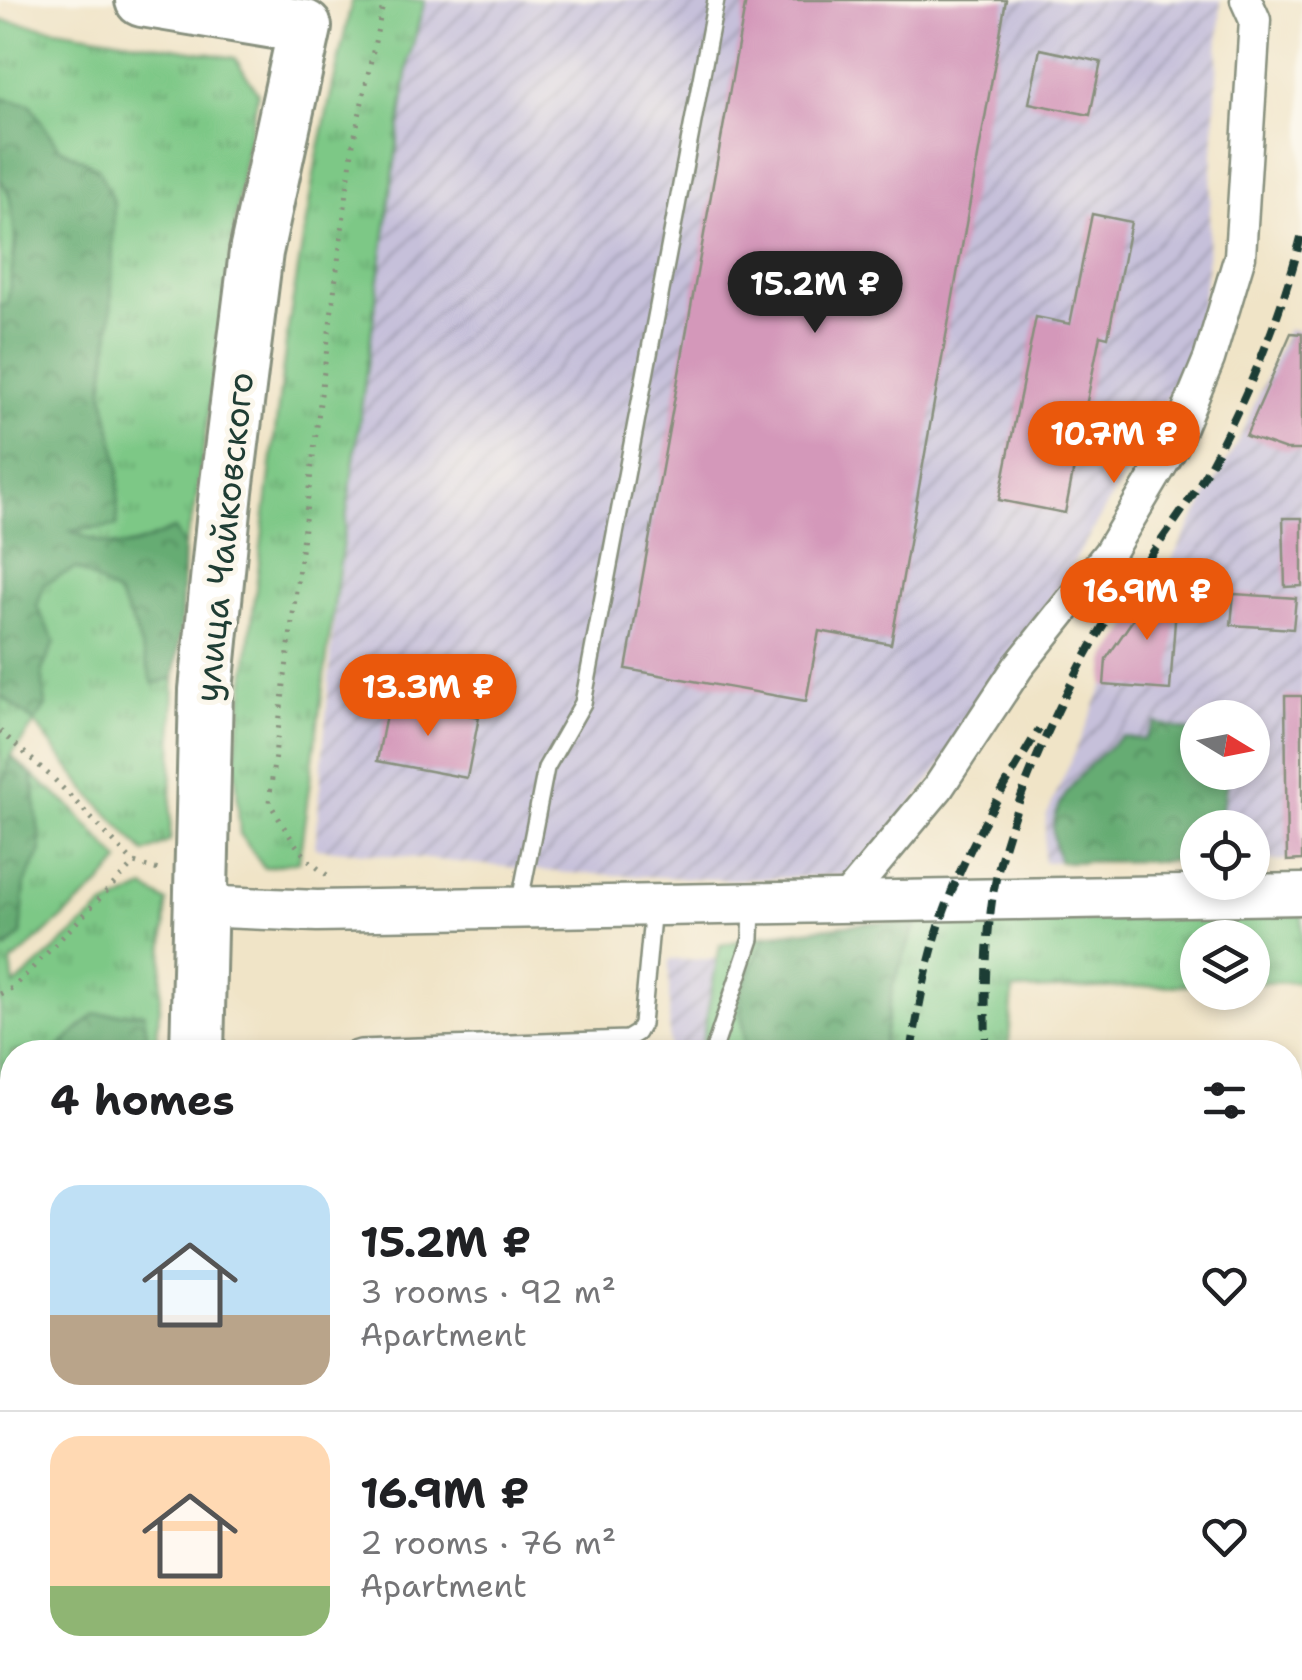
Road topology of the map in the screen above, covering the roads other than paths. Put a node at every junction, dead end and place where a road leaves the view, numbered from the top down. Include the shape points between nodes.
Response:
1 (142, 0) edge
2 (716, 0) edge
3 (1246, 0) edge
4 (1302, 894) edge
5 (843, 902) junction
6 (752, 904) junction
7 (198, 906) junction
8 (654, 906) junction
9 (519, 908) junction
10 (197, 1040) edge
11 (597, 1040) edge
12 (717, 1040) edge

1 - 7 highway, улица Чайковского via 304,28 256,252 226,491 206,690
2 - 9 lane via 584,703 546,768
3 - 5 street via 1255,20 1240,256 1209,359 1173,446 1110,553 1018,667 938,788
4 - 5 street
5 - 6 street
6 - 8 street
6 - 12 lane via 751,939
7 - 9 street
7 - 10 highway, улица Чайковского
8 - 9 street
8 - 11 lane via 642,1024 627,1039

